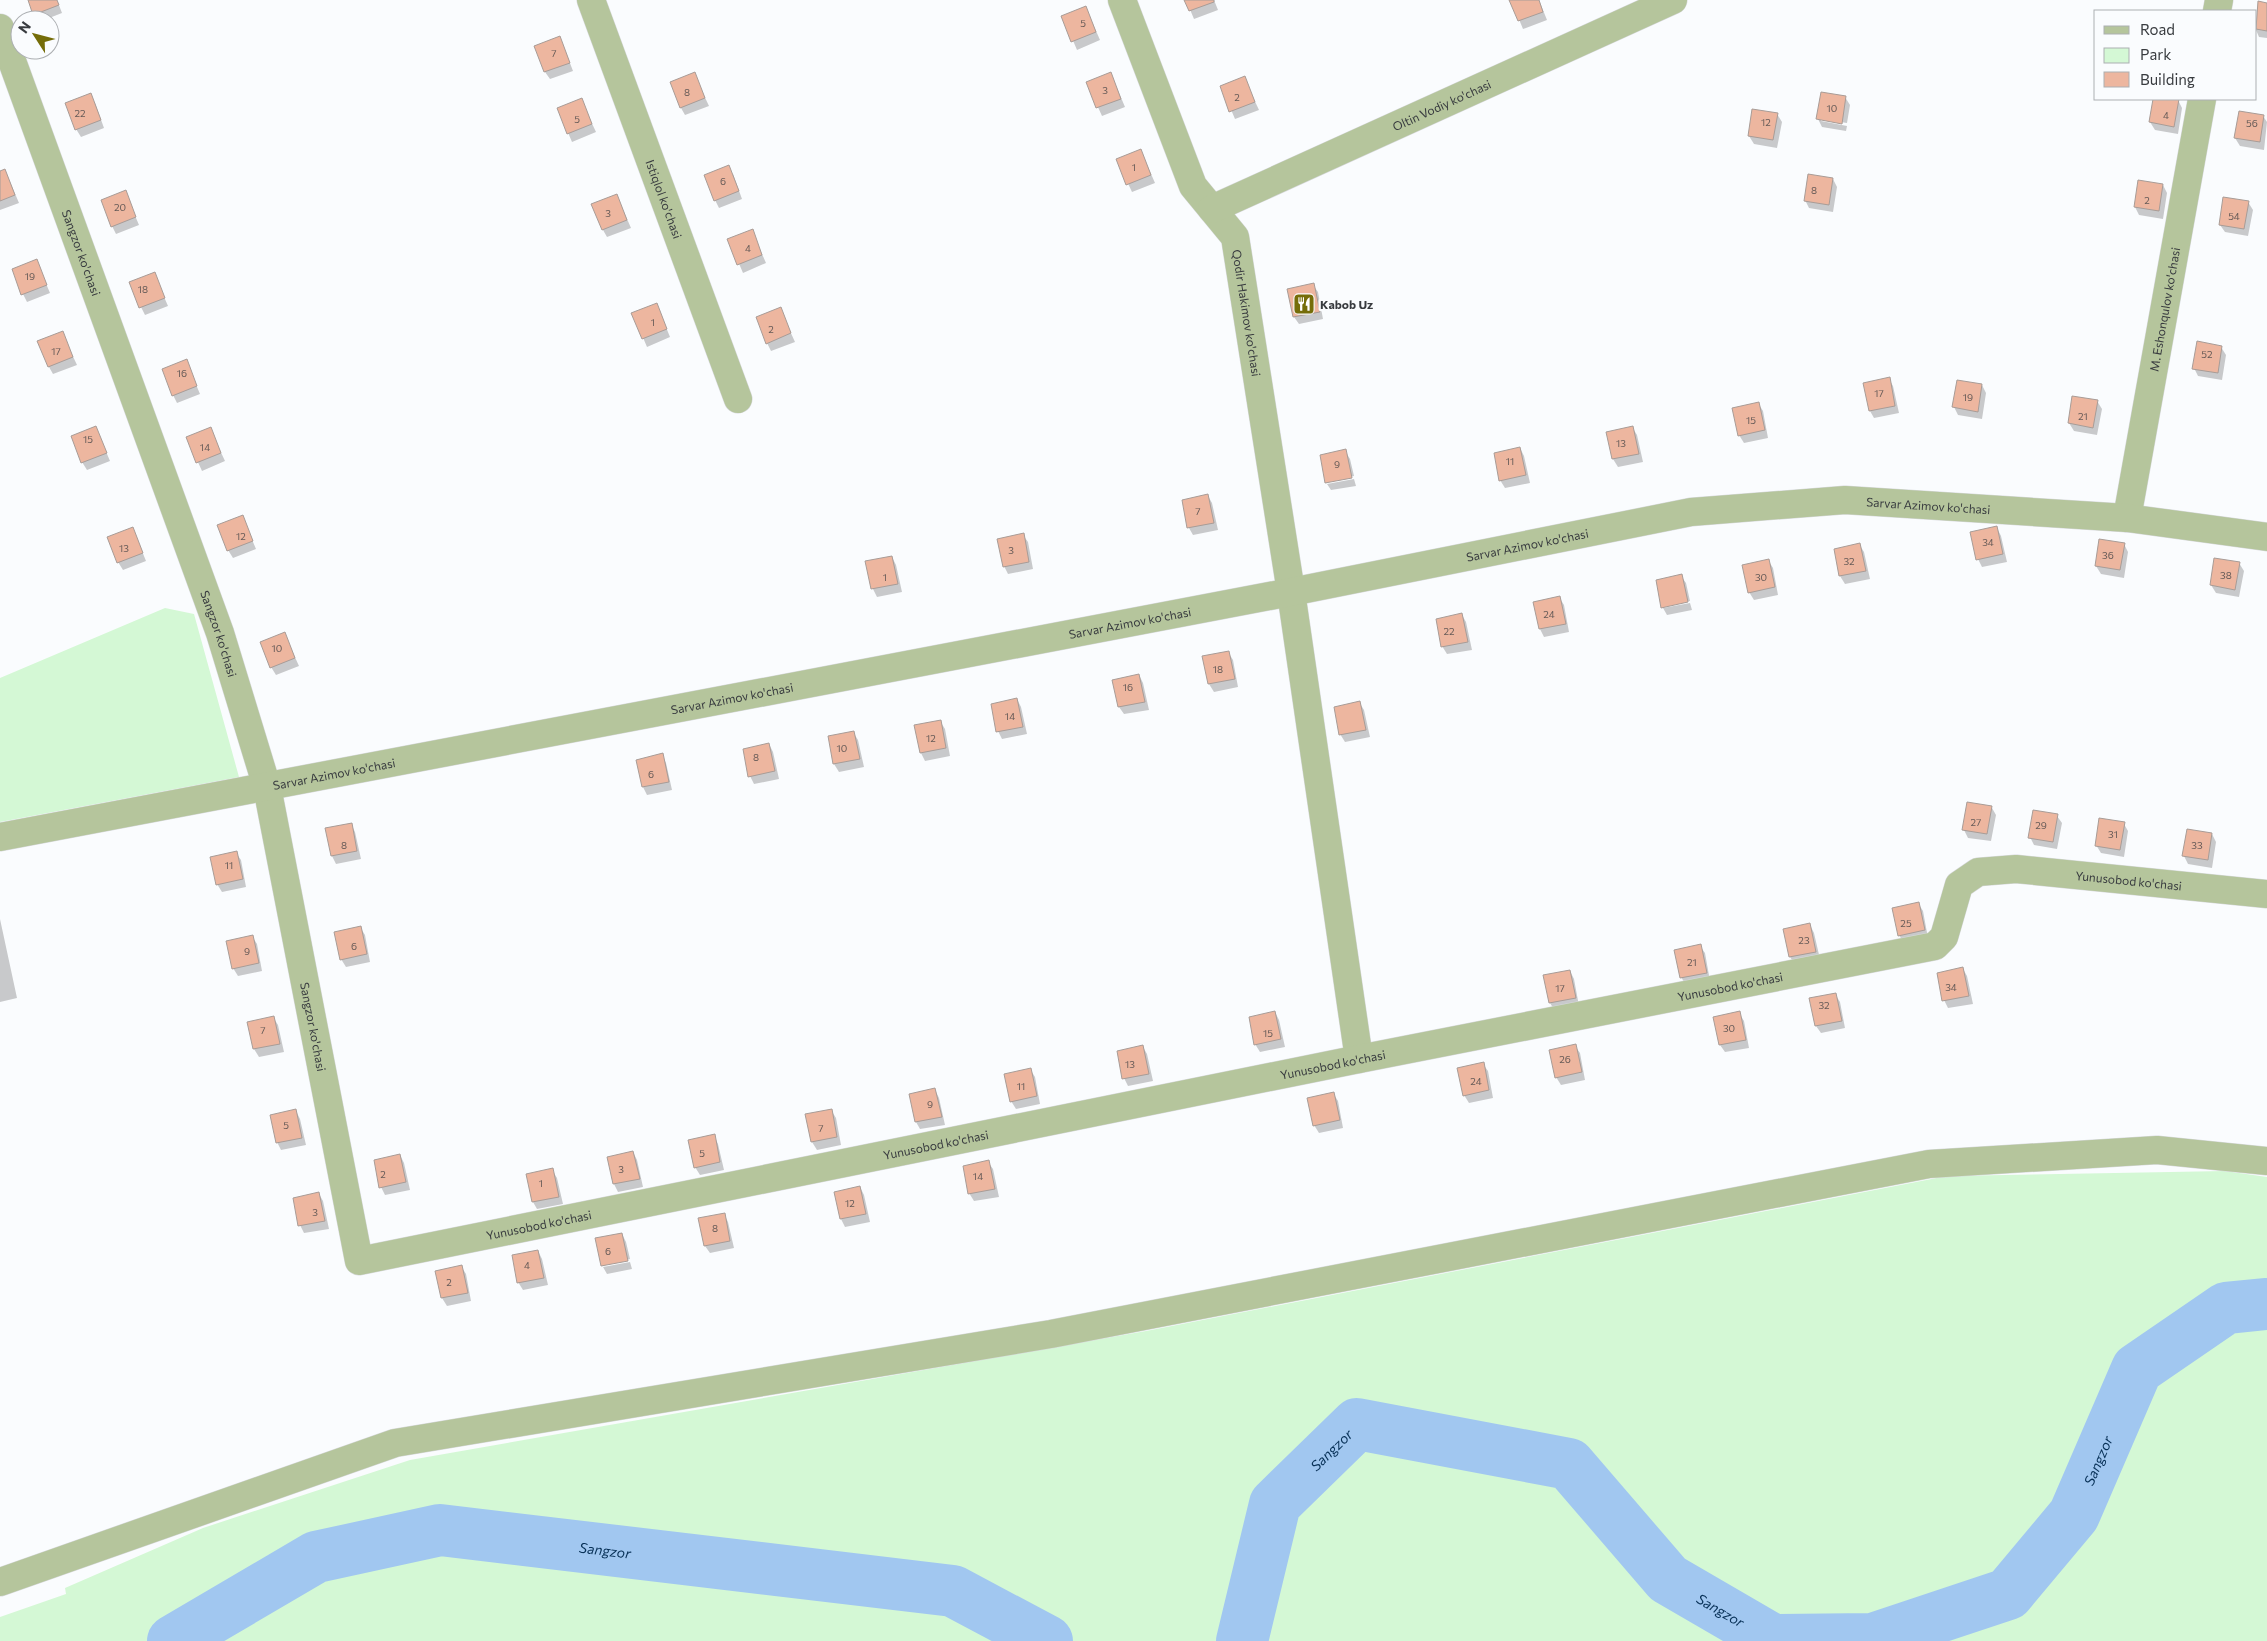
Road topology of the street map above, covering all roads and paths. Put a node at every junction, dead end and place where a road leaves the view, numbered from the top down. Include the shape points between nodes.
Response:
1 (591, 0) edge
2 (1122, 0) edge
3 (1673, 0) edge
4 (0, 28) edge
5 (2202, 100) edge
6 (1212, 210) junction
7 (738, 399) dead end
8 (2127, 518) junction
9 (2267, 537) edge
10 (1291, 592) junction
11 (267, 786) junction
12 (0, 838) edge
13 (2267, 894) edge
14 (1359, 1059) junction
15 (2267, 1161) edge
16 (359, 1261) joint
17 (0, 1582) edge

1 - 7 street, Istiqlol ko'chasi
2 - 6 street, Qodir Hakimov ko'chasi via 1193,186
3 - 6 street, Oltin Vodiy ko'chasi
4 - 11 street, Sangzor ko'chasi via 220,633
5 - 8 street, M. Eshonqulov ko'chasi
6 - 10 street, Qodir Hakimov ko'chasi via 1235,237
8 - 9 street, Sarvar Azimov ko'chasi
8 - 10 street, Sarvar Azimov ko'chasi via 1845,500 1691,512
10 - 11 street, Sarvar Azimov ko'chasi
10 - 14 street, Qodir Hakimov ko'chasi
11 - 12 street, Sarvar Azimov ko'chasi
11 - 16 street, Sangzor ko'chasi
13 - 14 street, Yunusobod ko'chasi via 2016,869 1978,872 1959,885 1944,936 1935,946
14 - 16 street, Yunusobod ko'chasi
15 - 17 street via 2157,1150 1929,1164 1051,1334 395,1443

